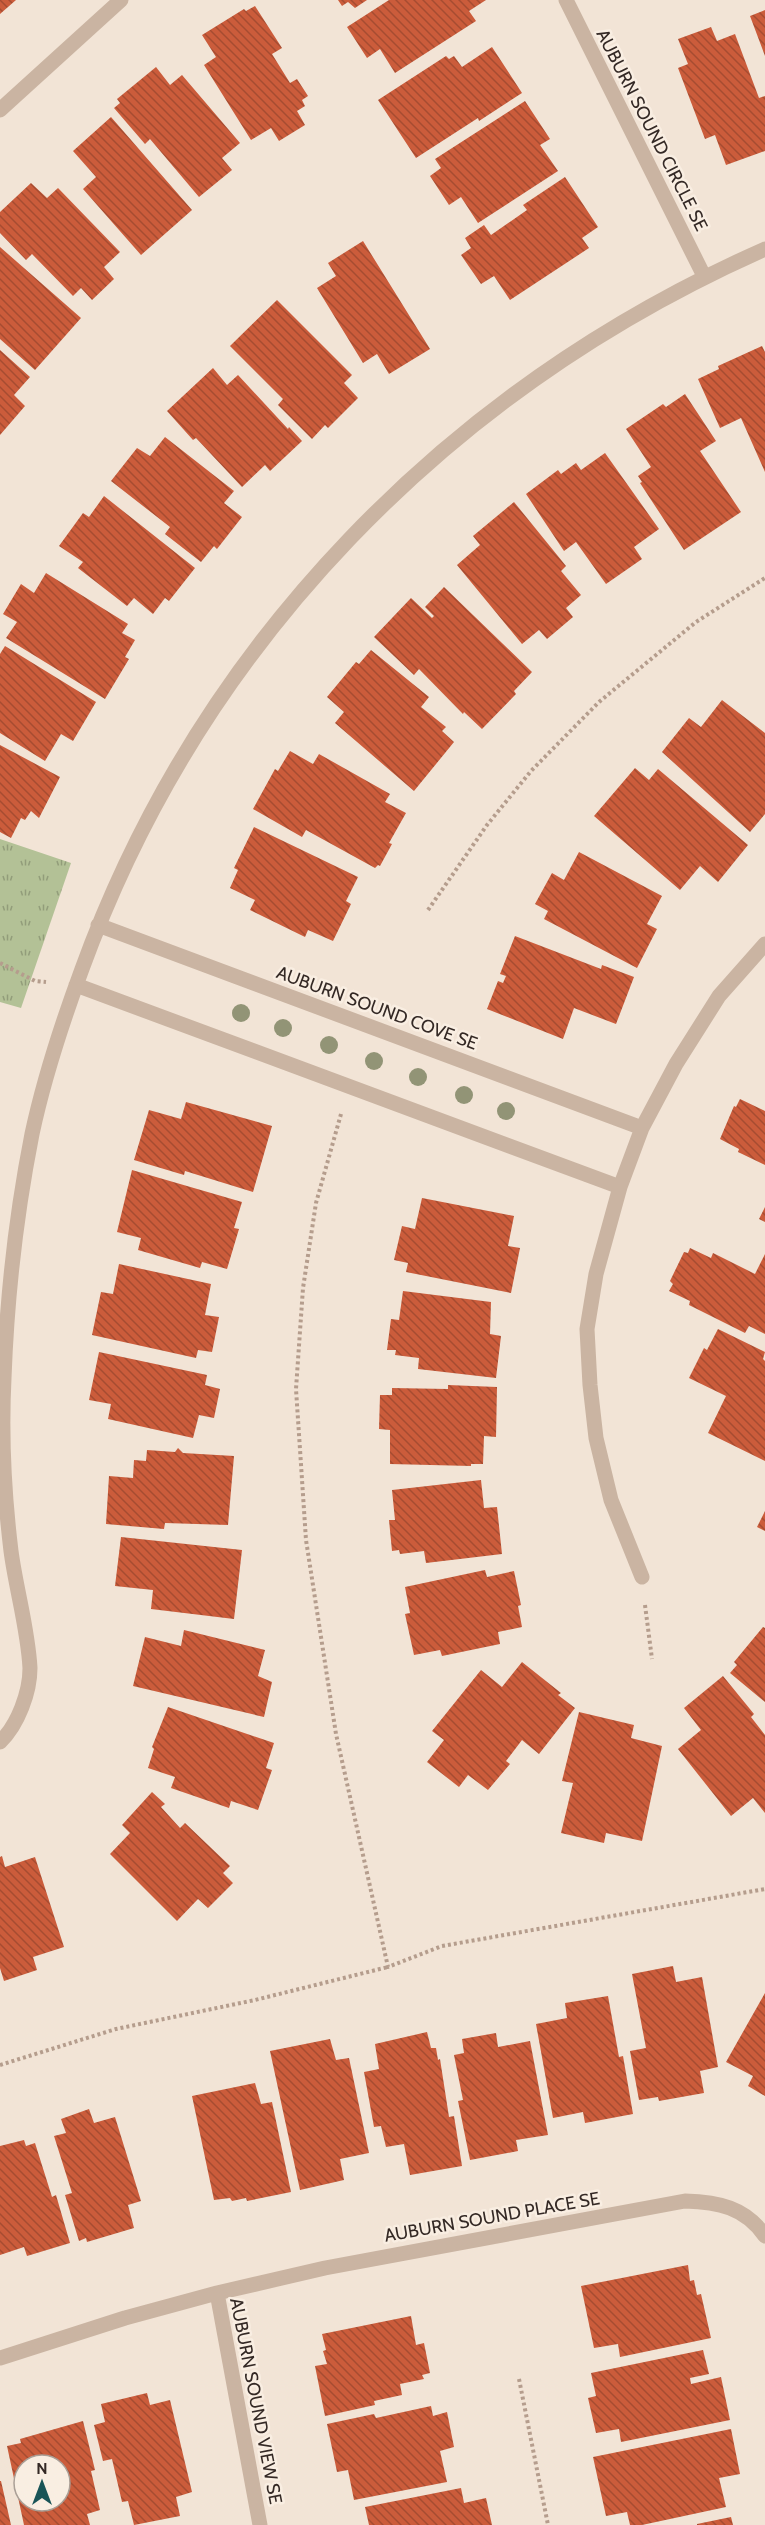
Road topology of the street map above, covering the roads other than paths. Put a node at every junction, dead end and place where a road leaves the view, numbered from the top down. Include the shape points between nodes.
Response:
1 (121, 0) edge
2 (566, 0) edge
3 (0, 110) edge
4 (765, 249) edge
5 (704, 276) junction
6 (98, 925) junction
7 (765, 944) edge
8 (76, 985) junction
9 (642, 1128) junction
10 (620, 1187) junction
11 (642, 1577) road end
12 (0, 1742) edge
13 (765, 2236) edge
14 (217, 2293) junction
15 (0, 2358) edge
16 (260, 2525) edge

1 - 3 street
2 - 5 street, AUBURN SOUND CIRCLE SE
4 - 5 street
5 - 6 street via 641,311 509,397 441,451 351,534 239,671 190,746 147,818
6 - 8 street
6 - 9 street, AUBURN SOUND COVE SE
7 - 9 street via 719,996
8 - 10 street
8 - 12 street via 33,1132 11,1258 3,1458 11,1550 30,1670 18,1715
9 - 10 street
10 - 11 street via 596,1274 587,1329 590,1386 596,1437 611,1500
13 - 14 street, AUBURN SOUND PLACE SE via 740,2212 715,2202 685,2201 325,2268
14 - 15 street, AUBURN SOUND VIEW SE
14 - 16 street, AUBURN SOUND VIEW SE

